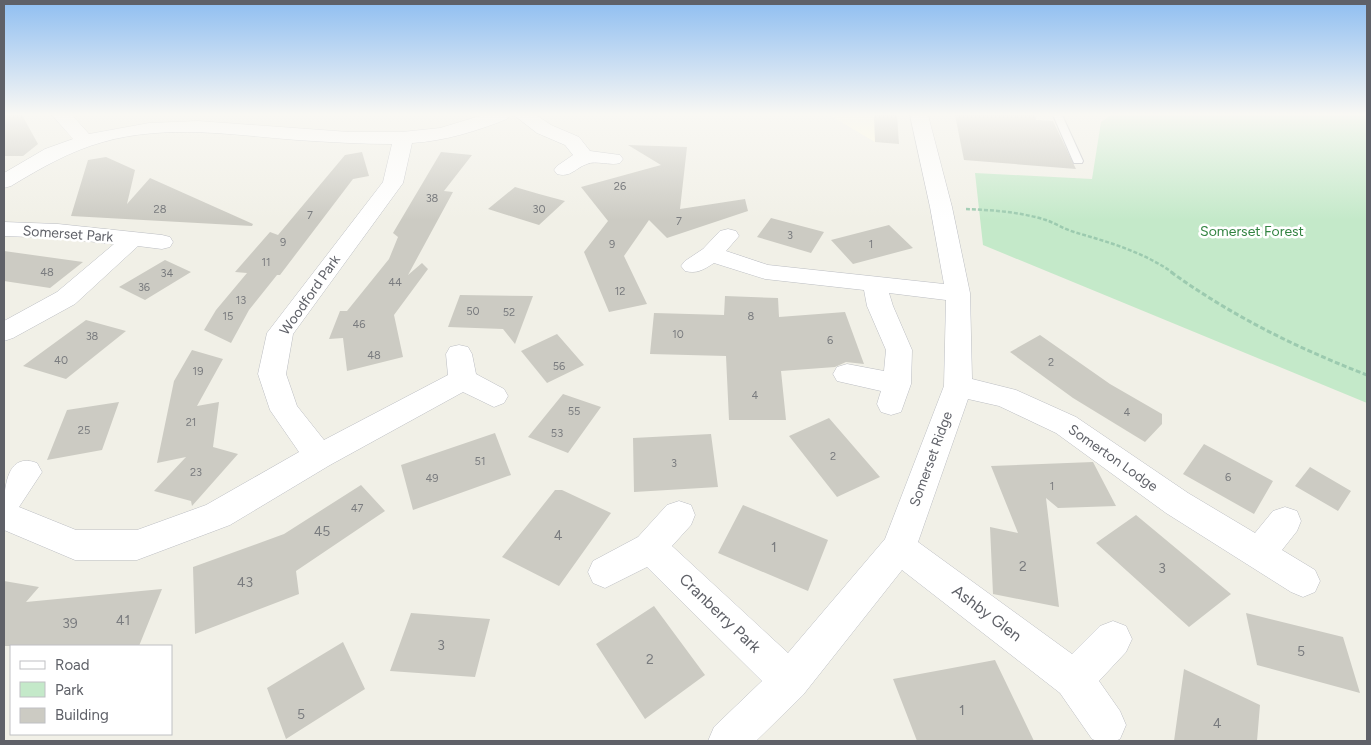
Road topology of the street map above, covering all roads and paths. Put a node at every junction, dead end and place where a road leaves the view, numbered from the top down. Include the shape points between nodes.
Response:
1 (65, 150) edge
2 (400, 150) edge
3 (579, 150) edge
4 (927, 150) edge
5 (1073, 150) edge
6 (584, 157) junction
7 (613, 159) dead end
8 (1078, 161) dead end
9 (564, 170) dead end
10 (4, 182) edge
11 (941, 207) junction
12 (4, 230) edge
13 (728, 236) dead end
14 (133, 239) junction
15 (162, 242) dead end
16 (875, 285) junction
17 (958, 293) junction
18 (4, 332) edge
19 (847, 374) dead end
20 (1367, 375) edge
21 (958, 386) junction
22 (494, 396) dead end
23 (319, 456) junction
24 (26, 472) dead end
25 (4, 502) edge
26 (4, 515) edge
27 (679, 516) dead end
28 (1285, 521) dead end
29 (650, 548) junction
30 (899, 548) junction
31 (1259, 553) junction
32 (605, 572) dead end
33 (1303, 581) dead end
34 (1113, 639) dead end
35 (1074, 679) junction
36 (789, 681) junction
37 (1106, 724) dead end
38 (728, 741) edge

1 - 10 street via 23,168
2 - 23 street, Woodford Park via 393,183 280,333 272,374 284,410
3 - 6 street
4 - 11 street, Somerset Ridge
5 - 8 lane
6 - 7 street
6 - 9 street
11 - 17 street, Somerset Ridge
11 - 20 path via 988,210 1045,220 1111,243 1162,265 1203,295 1249,322 1318,356
12 - 14 street, Somerset Park via 58,231
13 - 16 street via 702,260 765,272
14 - 15 street, Somerset Park
14 - 18 street, Somerset Park via 66,298
16 - 17 street
16 - 19 street via 880,306 899,350 894,394
17 - 21 street, Somerset Ridge
21 - 30 street, Somerset Ridge
21 - 31 street, Somerton Lodge via 1006,398 1066,425 1177,503
22 - 23 street via 461,367
23 - 26 street via 218,515 137,545 75,545
24 - 25 street
27 - 29 street
28 - 31 street
29 - 32 street
29 - 36 street, Cranberry Park
30 - 35 street, Ashby Glen
30 - 36 street, Somerset Ridge
31 - 33 street, Somerton Lodge
34 - 35 street
35 - 37 street, Ashby Glen
36 - 38 street, Somerset Ridge

